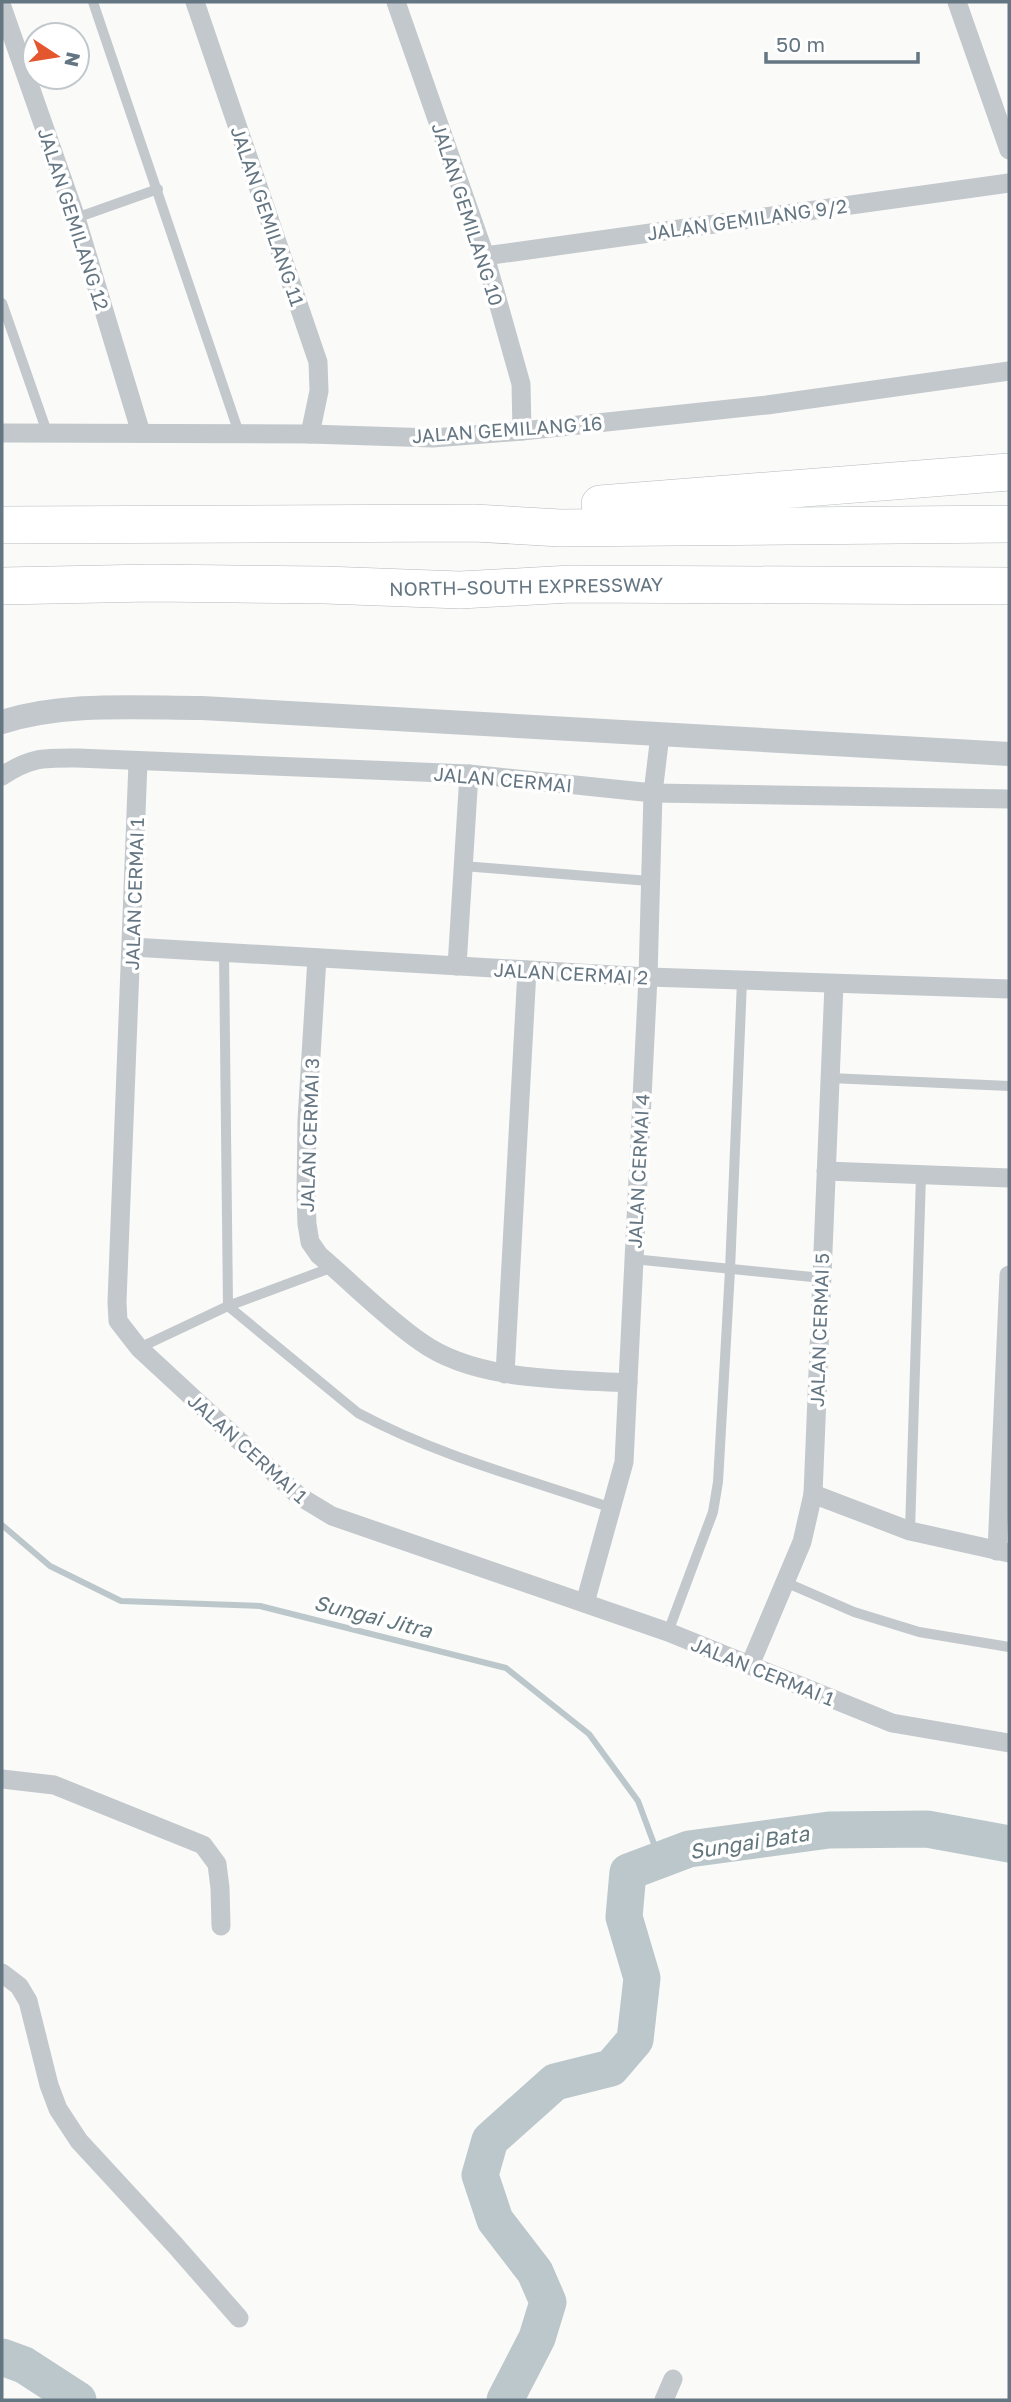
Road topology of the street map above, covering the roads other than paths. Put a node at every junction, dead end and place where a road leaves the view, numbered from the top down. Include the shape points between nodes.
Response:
1 (93, 2) edge
2 (195, 2) edge
3 (396, 2) edge
4 (957, 2) edge
5 (2, 7) edge
6 (1009, 150) edge
7 (1009, 183) edge
8 (158, 189) junction
9 (76, 218) junction
10 (485, 256) junction
11 (2, 303) edge
12 (1009, 371) edge
13 (522, 431) junction
14 (2, 433) edge
15 (141, 433) junction
16 (239, 433) junction
17 (310, 434) junction
18 (48, 435) junction
19 (1009, 472) edge
20 (474, 523) junction
21 (1009, 524) edge
22 (2, 525) edge
23 (2, 586) edge
24 (1009, 586) edge
25 (460, 590) junction
26 (1009, 610) edge
27 (2, 720) edge
28 (660, 735) junction
29 (1009, 754) edge
30 (138, 762) junction
31 (469, 774) junction
32 (2, 776) edge
33 (653, 793) junction
34 (1009, 799) edge
35 (463, 866) junction
36 (649, 881) junction
37 (132, 947) junction
38 (224, 953) junction
39 (317, 958) junction
40 (457, 966) junction
41 (527, 970) junction
42 (648, 977) junction
43 (742, 981) junction
44 (834, 984) junction
45 (1009, 989) edge
46 (830, 1078) junction
47 (1009, 1086) edge
48 (826, 1171) junction
49 (921, 1175) junction
50 (1009, 1178) edge
51 (633, 1259) junction
52 (333, 1267) junction
53 (730, 1270) junction
54 (1009, 1275) edge
55 (822, 1278) junction
56 (228, 1306) junction
57 (139, 1348) junction
58 (505, 1374) junction
59 (628, 1383) junction
60 (813, 1494) junction
61 (613, 1508) junction
62 (910, 1531) junction
63 (1003, 1552) edge
64 (785, 1582) junction
65 (585, 1603) junction
66 (668, 1632) junction
67 (1009, 1647) edge
68 (750, 1665) junction
69 (1009, 1743) edge
70 (2, 1779) edge
71 (221, 1926) dead end
72 (2, 1973) edge
73 (239, 2318) dead end
74 (673, 2379) dead end
75 (664, 2400) edge

1 - 8 lane
2 - 17 street, JALAN GEMILANG 11 via 318,362 319,391
3 - 10 street, JALAN GEMILANG 10
4 - 6 street
5 - 9 street, JALAN GEMILANG 12
7 - 10 street, JALAN GEMILANG 9/2
8 - 9 lane
8 - 16 lane
9 - 15 street, JALAN GEMILANG 12
10 - 13 street, JALAN GEMILANG 10 via 520,384
11 - 18 lane
12 - 13 street, JALAN GEMILANG 16 via 767,405
13 - 17 street, JALAN GEMILANG 16 via 433,438
14 - 18 street, JALAN GEMILANG 16
15 - 16 street, JALAN GEMILANG 16
15 - 18 street, JALAN GEMILANG 16
16 - 17 street, JALAN GEMILANG 16
19 - 20 highway via 567,507
20 - 21 highway via 560,528
20 - 22 highway
23 - 25 highway, NORTH–SOUTH EXPRESSWAY via 152,583
24 - 25 highway, NORTH–SOUTH EXPRESSWAY via 571,584
25 - 26 highway via 571,603
27 - 28 street via 95,708 202,708
28 - 29 street
28 - 33 street, JALAN CERMAI 4
30 - 31 street, JALAN CERMAI
30 - 32 street, JALAN CERMAI via 45,758 28,761
30 - 37 street, JALAN CERMAI 1
31 - 33 street, JALAN CERMAI
31 - 35 street
33 - 34 street, JALAN CERMAI
33 - 36 street, JALAN CERMAI 4
35 - 36 lane
35 - 40 street
36 - 42 street, JALAN CERMAI 4
37 - 38 street, JALAN CERMAI 2
37 - 57 street, JALAN CERMAI 1 via 117,1302 118,1321
38 - 39 street, JALAN CERMAI 2
38 - 56 lane
39 - 40 street, JALAN CERMAI 2
39 - 52 street, JALAN CERMAI 3 via 307,1120 307,1224 310,1242
40 - 41 street, JALAN CERMAI 2
41 - 42 street, JALAN CERMAI 2
41 - 58 street
42 - 43 street, JALAN CERMAI 2
42 - 51 street, JALAN CERMAI 4
43 - 44 street, JALAN CERMAI 2
43 - 53 lane
44 - 45 street, JALAN CERMAI 2
44 - 46 street, JALAN CERMAI 5
46 - 47 lane
46 - 48 street, JALAN CERMAI 5
48 - 49 street
48 - 55 street, JALAN CERMAI 5
49 - 50 street
49 - 62 lane
51 - 53 lane
51 - 59 street, JALAN CERMAI 4
52 - 56 lane
52 - 58 street, JALAN CERMAI 3 via 422,1343 476,1367
53 - 55 lane
53 - 66 lane via 718,1482
54 - 63 street
55 - 60 street, JALAN CERMAI 5
56 - 57 lane
56 - 61 lane via 358,1413 417,1442
57 - 65 street, JALAN CERMAI 1 via 289,1487 320,1510
58 - 59 street, JALAN CERMAI 3
59 - 61 street, JALAN CERMAI 4 via 624,1462
60 - 62 street
60 - 64 street, JALAN CERMAI 5 via 802,1542
61 - 65 street, JALAN CERMAI 4
62 - 63 street
64 - 67 lane via 854,1612 919,1632
64 - 68 street, JALAN CERMAI 5
65 - 66 street, JALAN CERMAI 1
66 - 68 street, JALAN CERMAI 1
68 - 69 street, JALAN CERMAI 1 via 892,1724
70 - 71 street via 54,1785 203,1845 217,1864
72 - 73 street via 19,1986 28,2001 49,2085 79,2141
74 - 75 street

